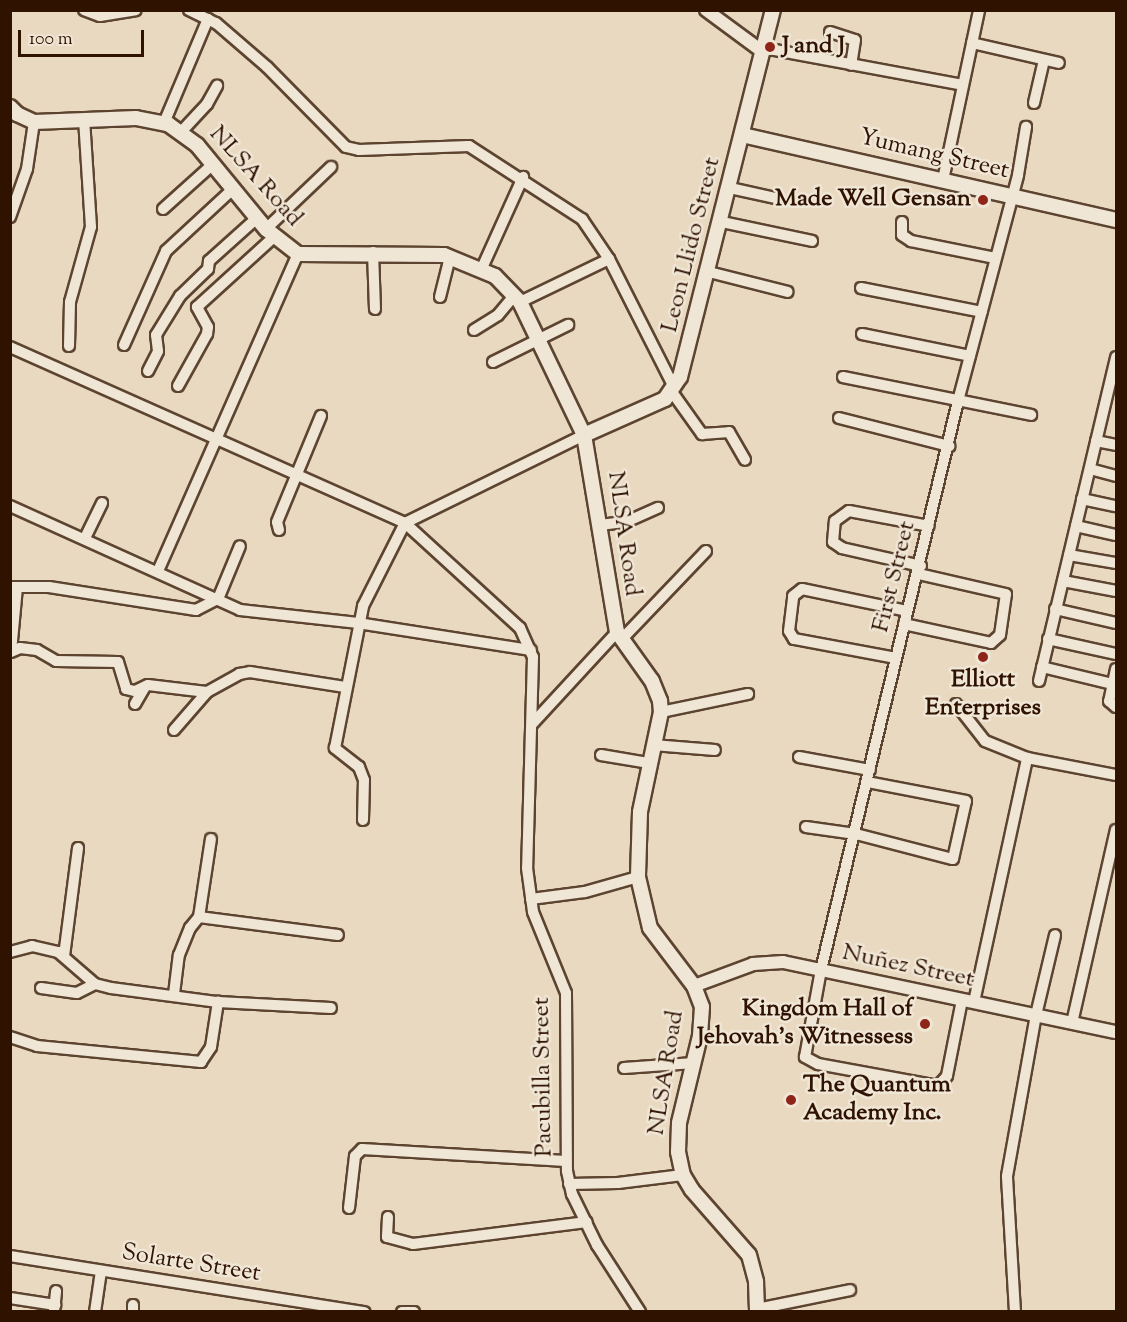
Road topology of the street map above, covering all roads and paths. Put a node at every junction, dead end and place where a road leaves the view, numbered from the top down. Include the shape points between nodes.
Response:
1 (84, 10) edge
2 (136, 10) edge
3 (189, 10) edge
4 (706, 10) edge
5 (773, 10) edge
6 (979, 10) edge
7 (208, 19) junction
8 (830, 32) dead end
9 (972, 43) junction
10 (764, 50) junction
11 (1044, 60) junction
12 (1059, 63) dead end
13 (850, 64) junction
14 (217, 86) dead end
15 (963, 86) junction
16 (1034, 103) dead end
17 (13, 115) edge
18 (84, 120) junction
19 (34, 122) junction
20 (164, 123) junction
21 (1026, 127) dead end
22 (181, 132) junction
23 (742, 135) junction
24 (213, 164) junction
25 (331, 167) dead end
26 (523, 177) junction
27 (943, 180) junction
28 (730, 188) junction
29 (233, 189) junction
30 (1012, 196) junction
31 (776, 198) dead end
32 (163, 209) dead end
33 (10, 217) edge
34 (256, 218) junction
35 (1116, 220) edge
36 (722, 222) junction
37 (902, 222) dead end
38 (270, 233) junction
39 (812, 241) dead end
40 (373, 252) junction
41 (298, 254) junction
42 (450, 257) junction
43 (995, 258) junction
44 (609, 259) junction
45 (482, 268) junction
46 (709, 272) junction
47 (861, 288) dead end
48 (788, 292) dead end
49 (440, 297) dead end
50 (517, 299) junction
51 (375, 309) dead end
52 (982, 312) junction
53 (568, 325) dead end
54 (474, 330) dead end
55 (862, 334) dead end
56 (538, 339) junction
57 (124, 345) dead end
58 (69, 346) dead end
59 (10, 347) edge
60 (970, 356) junction
61 (1116, 357) edge
62 (493, 362) dead end
63 (148, 371) dead end
64 (843, 376) dead end
65 (178, 386) dead end
66 (673, 390) junction
67 (958, 401) junction
68 (1031, 415) dead end
69 (321, 416) dead end
70 (839, 418) dead end
71 (584, 435) junction
72 (216, 441) junction
73 (1096, 441) junction
74 (1116, 445) edge
75 (949, 446) junction
76 (745, 460) dead end
77 (1090, 470) junction
78 (1116, 476) edge
79 (297, 477) junction
80 (1082, 499) junction
81 (102, 502) dead end
82 (10, 506) edge
83 (1116, 506) edge
84 (658, 508) dead end
85 (405, 523) junction
86 (600, 525) junction
87 (929, 526) junction
88 (1076, 526) junction
89 (279, 530) dead end
90 (1116, 535) edge
91 (85, 538) junction
92 (240, 546) dead end
93 (706, 551) dead end
94 (1069, 555) junction
95 (1116, 563) edge
96 (920, 570) junction
97 (158, 571) junction
98 (1063, 581) junction
99 (14, 587) edge
100 (1116, 591) edge
101 (218, 599) junction
102 (1055, 609) junction
103 (908, 610) junction
104 (12, 620) edge
105 (1116, 622) edge
106 (358, 623) junction
107 (904, 624) junction
108 (619, 636) junction
109 (1048, 639) junction
110 (531, 650) junction
111 (11, 652) edge
112 (1116, 654) edge
113 (896, 658) junction
114 (10, 659) edge
115 (1042, 667) junction
116 (1116, 669) edge
117 (1039, 681) dead end
118 (148, 684) junction
119 (1113, 684) junction
120 (345, 687) junction
121 (207, 692) junction
122 (747, 694) dead end
123 (135, 704) dead end
124 (956, 704) dead end
125 (1116, 707) edge
126 (661, 712) junction
127 (533, 723) junction
128 (174, 730) dead end
129 (653, 745) junction
130 (715, 750) dead end
131 (601, 755) dead end
132 (799, 757) dead end
133 (1027, 758) junction
134 (649, 763) junction
135 (870, 770) junction
136 (1116, 775) edge
137 (867, 782) junction
138 (363, 820) dead end
139 (806, 826) dead end
140 (1116, 833) edge
141 (856, 834) junction
142 (211, 839) dead end
143 (78, 848) dead end
144 (638, 877) junction
145 (531, 899) junction
146 (199, 918) junction
147 (338, 935) dead end
148 (1055, 935) dead end
149 (12, 949) edge
150 (64, 956) junction
151 (821, 970) junction
152 (95, 984) junction
153 (693, 986) junction
154 (42, 988) dead end
155 (174, 994) junction
156 (968, 1001) junction
157 (218, 1002) junction
158 (331, 1008) dead end
159 (1036, 1015) junction
160 (1072, 1023) junction
161 (1116, 1032) edge
162 (10, 1037) edge
163 (694, 1063) junction
164 (624, 1068) dead end
165 (566, 1161) junction
166 (683, 1175) junction
167 (569, 1184) junction
168 (349, 1208) dead end
169 (388, 1217) dead end
170 (587, 1222) junction
171 (10, 1256) edge
172 (100, 1271) junction
173 (850, 1290) dead end
174 (56, 1291) dead end
175 (10, 1298) edge
176 (54, 1308) edge
177 (757, 1310) edge
178 (95, 1311) edge
179 (365, 1311) edge
180 (402, 1311) edge
181 (414, 1311) edge
182 (640, 1311) edge
183 (1015, 1311) edge

1 - 2 street via 100,16
3 - 7 street
4 - 10 street
5 - 10 main road, Leon Llido Street
6 - 9 street
7 - 20 street
7 - 26 street via 267,67 346,147 359,150 470,146
8 - 13 street via 855,40
9 - 11 street
9 - 15 street
10 - 13 street
10 - 23 main road, Leon Llido Street
11 - 12 street
11 - 16 street
13 - 15 street
14 - 22 street via 207,104
15 - 27 street
17 - 19 main road, NLSA Road
18 - 19 main road, NLSA Road
18 - 20 main road, NLSA Road via 136,118
18 - 58 street via 91,227 70,302
19 - 33 street via 27,169
20 - 22 main road, NLSA Road
21 - 30 street, First Street
22 - 24 main road, NLSA Road
23 - 27 main road, Yumang Street
23 - 28 main road, Leon Llido Street
24 - 29 main road, NLSA Road
24 - 32 street
25 - 38 street
26 - 44 street via 585,222
26 - 45 street
27 - 30 main road, Yumang Street
28 - 31 street
28 - 36 main road, Leon Llido Street
29 - 34 main road, NLSA Road
29 - 57 street via 166,251
30 - 35 main road, Yumang Street
30 - 43 street, First Street
34 - 38 main road, NLSA Road
34 - 63 street via 209,261 208,269 180,296 156,335 159,351
36 - 39 street
36 - 46 main road, Leon Llido Street
37 - 43 street via 902,235 911,241
38 - 41 main road, NLSA Road
38 - 65 street via 197,307 208,327 207,334
40 - 41 main road, NLSA Road
40 - 42 main road, NLSA Road
40 - 51 street
41 - 72 street
42 - 45 main road, NLSA Road
42 - 49 street
43 - 52 street, First Street
44 - 50 street
44 - 66 street
45 - 50 main road, NLSA Road
46 - 48 street
46 - 66 main road, Leon Llido Street
47 - 52 street
50 - 54 street
50 - 56 main road, NLSA Road
52 - 60 street, First Street
53 - 56 street
55 - 60 street
56 - 62 street
56 - 71 main road, NLSA Road
59 - 72 street
60 - 67 street, First Street
61 - 73 street
64 - 67 street
66 - 71 main road via 665,399
66 - 76 street via 702,434 729,432
67 - 68 street
67 - 75 street, First Street
69 - 79 street
70 - 75 street
71 - 85 street
71 - 86 main road, NLSA Road
72 - 79 street
72 - 97 street
73 - 74 street
73 - 77 street
75 - 87 street, First Street
77 - 78 street
77 - 80 street
79 - 85 street
79 - 89 street via 277,522
80 - 83 street
80 - 88 street
81 - 91 street
82 - 91 street
84 - 86 street via 626,522
85 - 106 street via 369,592
85 - 110 street via 520,628
86 - 108 main road, NLSA Road
87 - 96 street, First Street
87 - 96 street via 849,511 835,521 833,542 842,549
88 - 90 street
88 - 94 street
91 - 97 street
92 - 101 street
93 - 108 street
94 - 95 street
94 - 98 street
96 - 103 street, First Street
96 - 107 street via 1006,594 1000,635 991,643
97 - 101 street
98 - 100 street
98 - 102 street
99 - 101 street via 49,587 183,610 196,610
99 - 104 street
101 - 106 street via 252,613
102 - 105 street
102 - 109 street
103 - 107 street, First Street
103 - 113 street via 802,589 793,596 789,631 794,639
104 - 111 street
106 - 110 street
106 - 120 street
107 - 113 street, First Street
108 - 126 main road, NLSA Road via 652,681
108 - 127 street
109 - 112 street
109 - 115 street
110 - 127 street, Pacubilla Street
111 - 114 street
111 - 118 street via 20,648 36,650 56,661 111,660 122,667 126,689 135,691
113 - 135 street, First Street
115 - 117 street
115 - 119 street
116 - 119 street
118 - 121 street
118 - 123 street
119 - 125 street via 1110,705
120 - 121 street via 250,672
120 - 138 street via 335,748 359,766 364,780
121 - 128 street
122 - 126 street
124 - 133 street via 977,735
126 - 129 main road, NLSA Road
127 - 145 street, Pacubilla Street via 526,813
129 - 130 street
129 - 134 main road, NLSA Road
131 - 134 street
132 - 135 street
133 - 136 street
133 - 156 street
134 - 144 main road, NLSA Road via 640,812
135 - 137 street, First Street
137 - 141 street, First Street
137 - 141 street via 966,801 953,859
139 - 141 street
140 - 160 street
141 - 151 street, First Street
142 - 146 street
143 - 150 street
144 - 145 street via 585,891
144 - 153 main road, NLSA Road via 650,928
145 - 165 street, Pacubilla Street via 566,993
146 - 147 street
146 - 155 street via 190,928 179,956
148 - 159 street
149 - 150 street via 32,945
150 - 152 street
151 - 153 street, Nuñez Street via 763,961
151 - 156 street, Nuñez Street
151 - 156 street, First Street via 804,1053 807,1060 818,1064 938,1086 947,1076
152 - 154 street via 77,993
152 - 155 street
153 - 163 main road, NLSA Road via 702,1007
155 - 157 street
156 - 159 street, Nuñez Street
157 - 158 street
157 - 162 street via 211,1047 201,1062 37,1046
159 - 160 street, Nuñez Street
159 - 183 street via 1007,1176
160 - 161 street, Nuñez Street
163 - 164 street
163 - 166 main road, NLSA Road via 678,1130
165 - 167 street, Pacubilla Street
165 - 168 street via 362,1149 355,1156
166 - 167 street via 618,1184
166 - 177 main road via 747,1249 756,1282
167 - 170 street, Pacubilla Street
169 - 170 street via 387,1237 413,1244
170 - 182 street, Pacubilla Street via 602,1254
171 - 172 street, Solarte Street
172 - 178 street
172 - 179 street, Solarte Street
173 - 177 street
174 - 176 street
175 - 176 street
180 - 181 street

